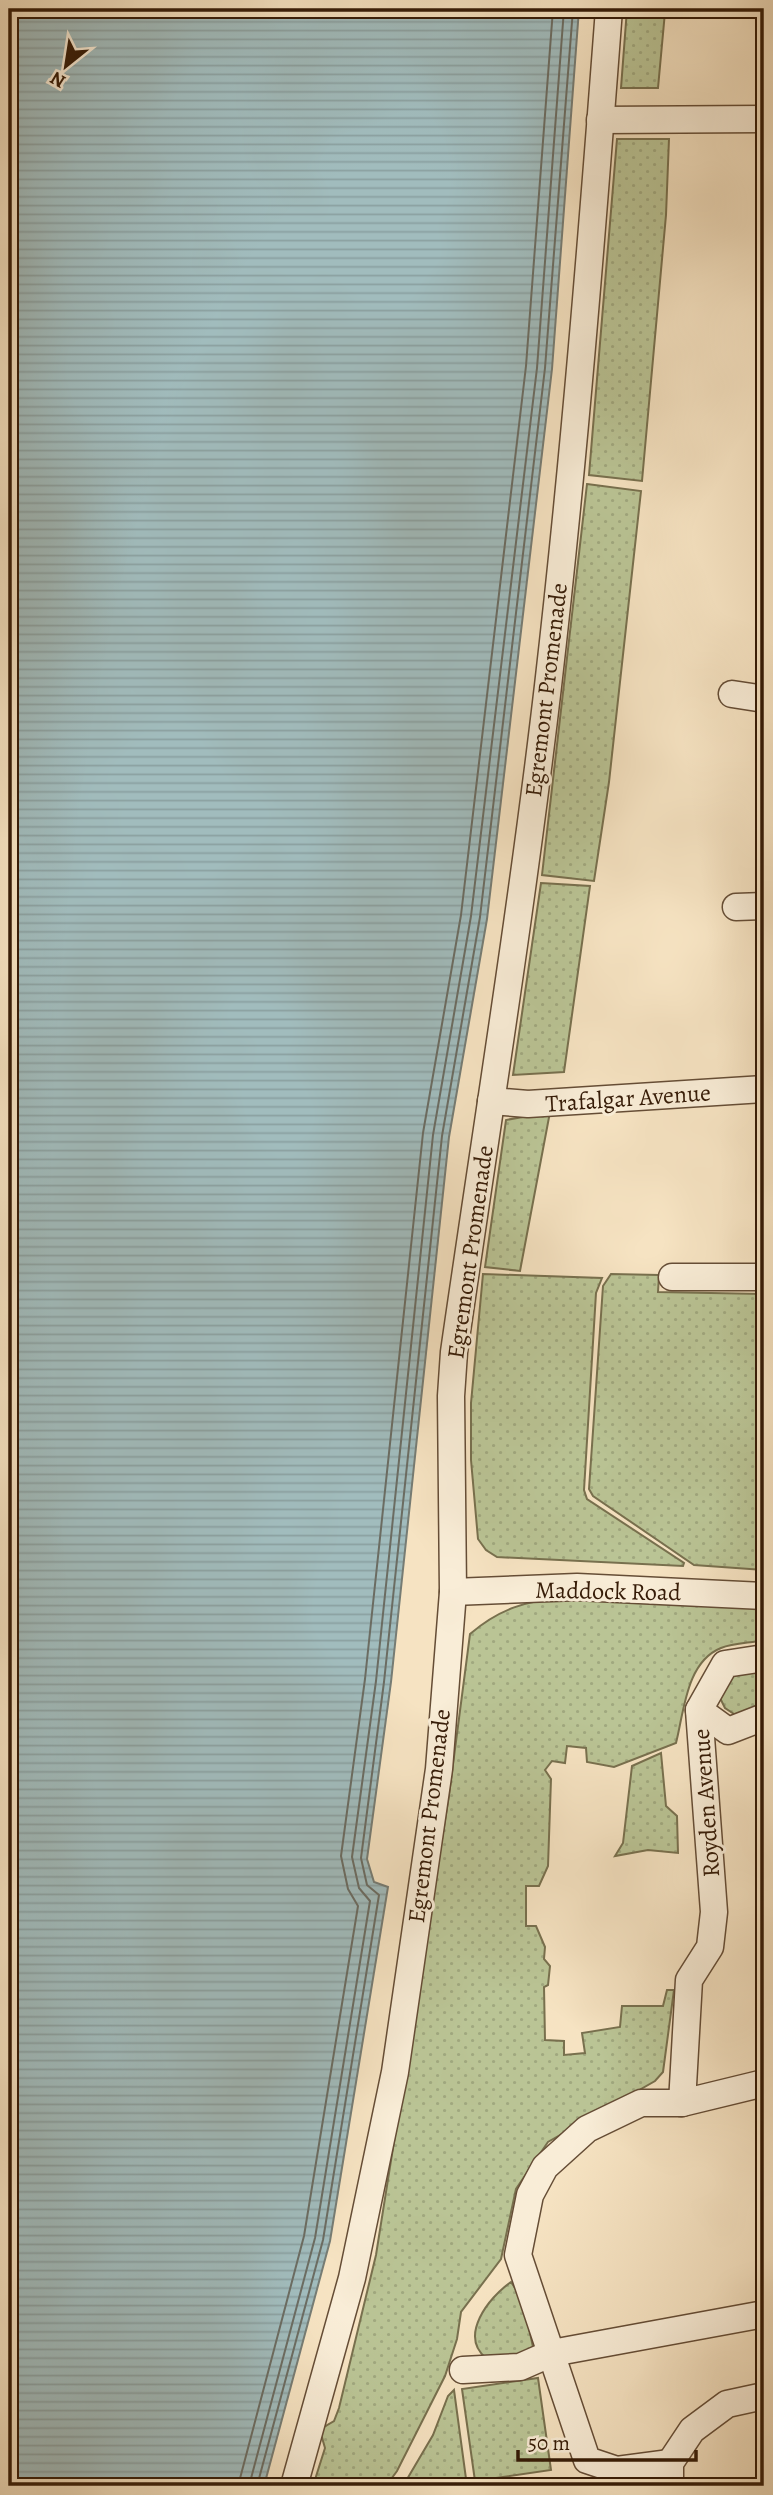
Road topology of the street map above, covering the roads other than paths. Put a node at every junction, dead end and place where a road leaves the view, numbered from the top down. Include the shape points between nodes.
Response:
1 (609, 9) edge
2 (764, 119) edge
3 (600, 120) junction
4 (732, 694) dead end
5 (764, 699) edge
6 (764, 906) edge
7 (736, 907) dead end
8 (764, 1089) edge
9 (491, 1101) junction
10 (672, 1277) dead end
11 (764, 1277) edge
12 (453, 1592) junction
13 (764, 1596) edge
14 (764, 1658) edge
15 (699, 1710) junction
16 (764, 1717) edge
17 (764, 2083) edge
18 (682, 2103) junction
19 (764, 2314) edge
20 (552, 2353) junction
21 (463, 2370) dead end
22 (764, 2396) edge
23 (670, 2475) edge
24 (294, 2486) edge

1 - 3 street, Egremont Promenade
2 - 3 street
3 - 9 street, Egremont Promenade via 548,686
4 - 5 street
6 - 7 street
8 - 9 street, Trafalgar Avenue via 528,1104
9 - 12 street, Egremont Promenade via 454,1352
10 - 11 street
12 - 13 street, Maddock Road via 578,1587
12 - 24 street, Egremont Promenade via 439,1769 395,2072 352,2278
14 - 15 street, Royden Avenue via 725,1664
15 - 16 street via 728,1731
15 - 18 street, Royden Avenue via 714,1912 710,1947 689,1980
17 - 18 street
18 - 20 street via 641,2103 587,2129 545,2167 530,2196 518,2255
19 - 20 street
20 - 21 street via 520,2367
20 - 23 street via 587,2460 617,2470
22 - 23 street via 727,2403 692,2430

